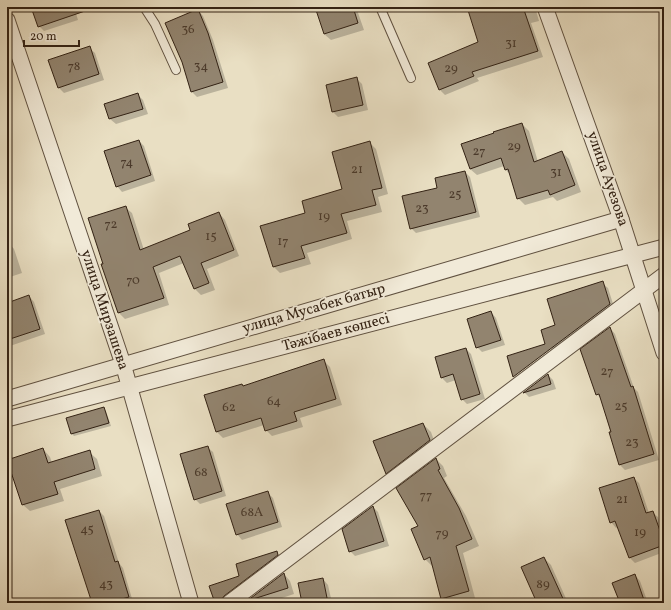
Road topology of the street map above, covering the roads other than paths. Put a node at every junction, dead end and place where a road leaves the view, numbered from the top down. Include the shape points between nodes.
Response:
1 (144, 7) edge
2 (380, 7) edge
3 (545, 7) edge
4 (7, 20) edge
5 (176, 70) dead end
6 (411, 78) dead end
7 (621, 219) junction
8 (664, 247) edge
9 (664, 275) edge
10 (664, 353) edge
11 (123, 364) junction
12 (7, 399) edge
13 (7, 419) edge
14 (191, 603) edge
15 (229, 603) edge

1 - 5 lane via 155,24
2 - 6 lane
3 - 7 street, улица Ауезова
4 - 11 street, улица Мирзашева
7 - 10 street, улица Ауезова
7 - 11 street, улица Мусабек батыр
8 - 13 street, Тәжібаев көшесі
9 - 15 street
11 - 12 street, улица Мусабек батыр
11 - 14 street, улица Мирзашева

